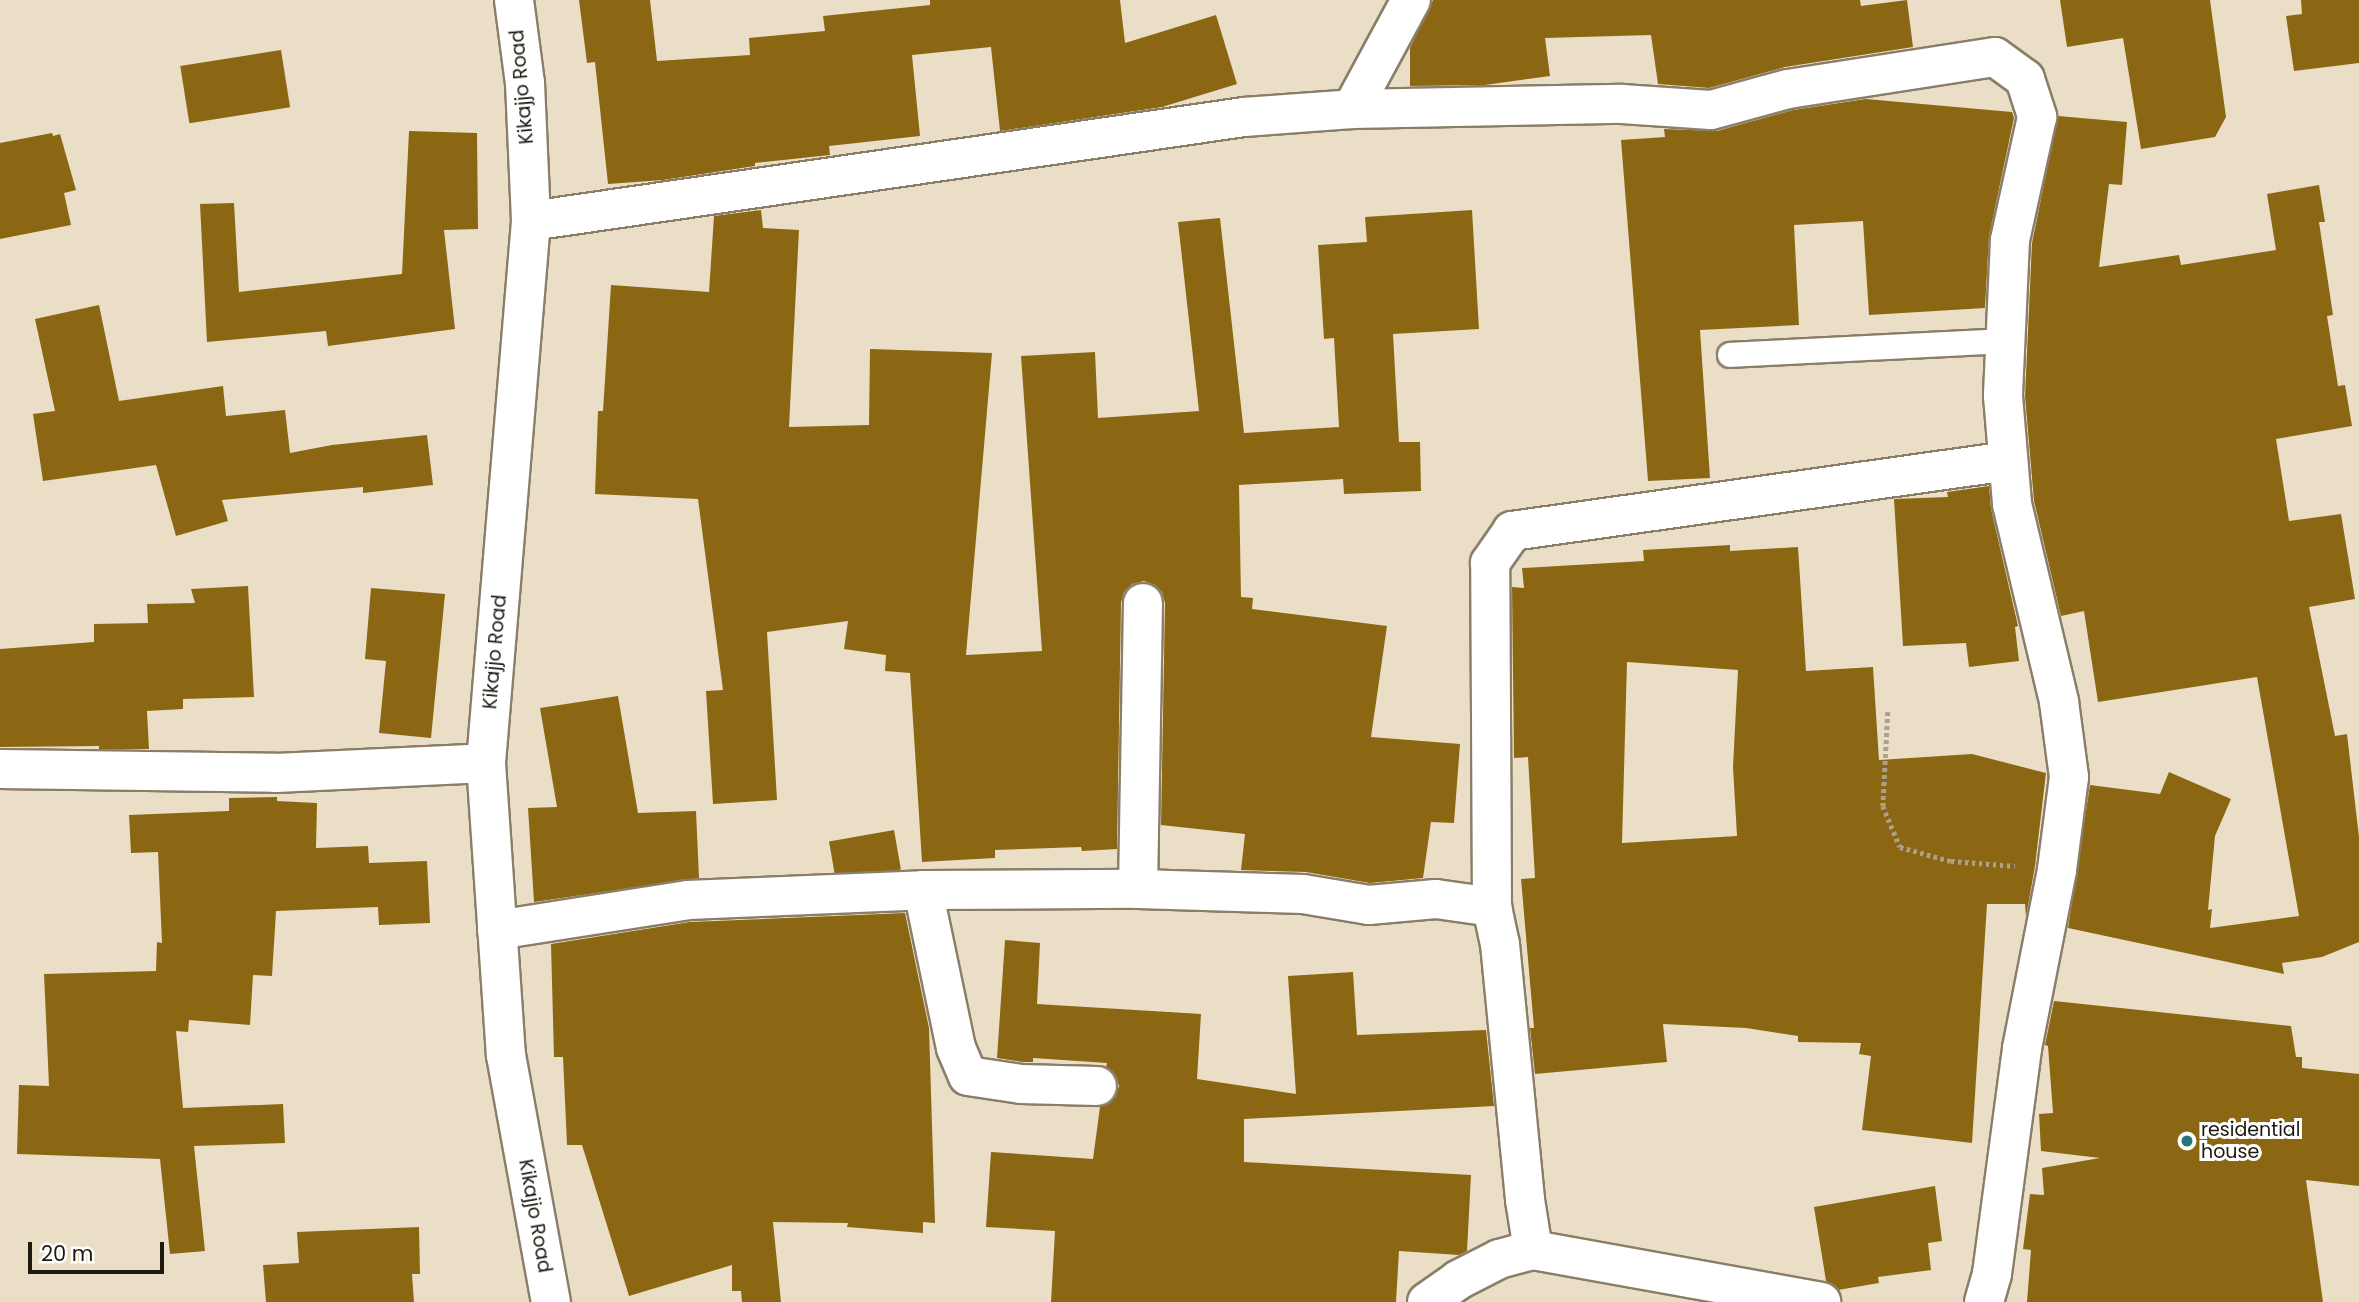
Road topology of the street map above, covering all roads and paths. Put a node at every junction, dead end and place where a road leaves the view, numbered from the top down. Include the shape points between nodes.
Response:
1 (514, 0) edge
2 (1411, 0) edge
3 (1352, 110) junction
4 (531, 221) junction
5 (2006, 341) junction
6 (1730, 355) dead end
7 (2008, 461) junction
8 (1143, 603) dead end
9 (1888, 712) dead end
10 (486, 763) junction
11 (0, 769) edge
12 (2057, 870) junction
13 (1138, 889) junction
14 (923, 890) junction
15 (1492, 907) junction
16 (497, 930) junction
17 (1097, 1086) dead end
18 (1533, 1250) junction
19 (551, 1302) edge
20 (1427, 1302) edge
21 (1821, 1302) edge
22 (1984, 1302) edge

1 - 4 street, Kikajjo Road via 525,83
2 - 3 street
3 - 4 street via 1244,117
3 - 5 street via 1622,104 1711,110 1788,89 1996,57 2025,79 2037,117 2010,240
4 - 10 street, Kikajjo Road
5 - 6 lane
5 - 7 street via 2003,396
7 - 12 street via 2011,505 2059,702 2069,777
7 - 15 street via 1513,531 1490,563
8 - 13 street
9 - 12 path via 1883,806 1900,847 1951,861
10 - 11 street via 276,773
10 - 16 street, Kikajjo Road
12 - 22 street via 2022,1049 1992,1275
13 - 14 street
13 - 15 street via 1303,894 1369,905 1436,899
14 - 16 street via 688,900
14 - 17 street via 956,1048 968,1076 1021,1084
15 - 18 street via 1500,944
16 - 19 street, Kikajjo Road via 506,1055
18 - 20 street via 1499,1259
18 - 21 street

